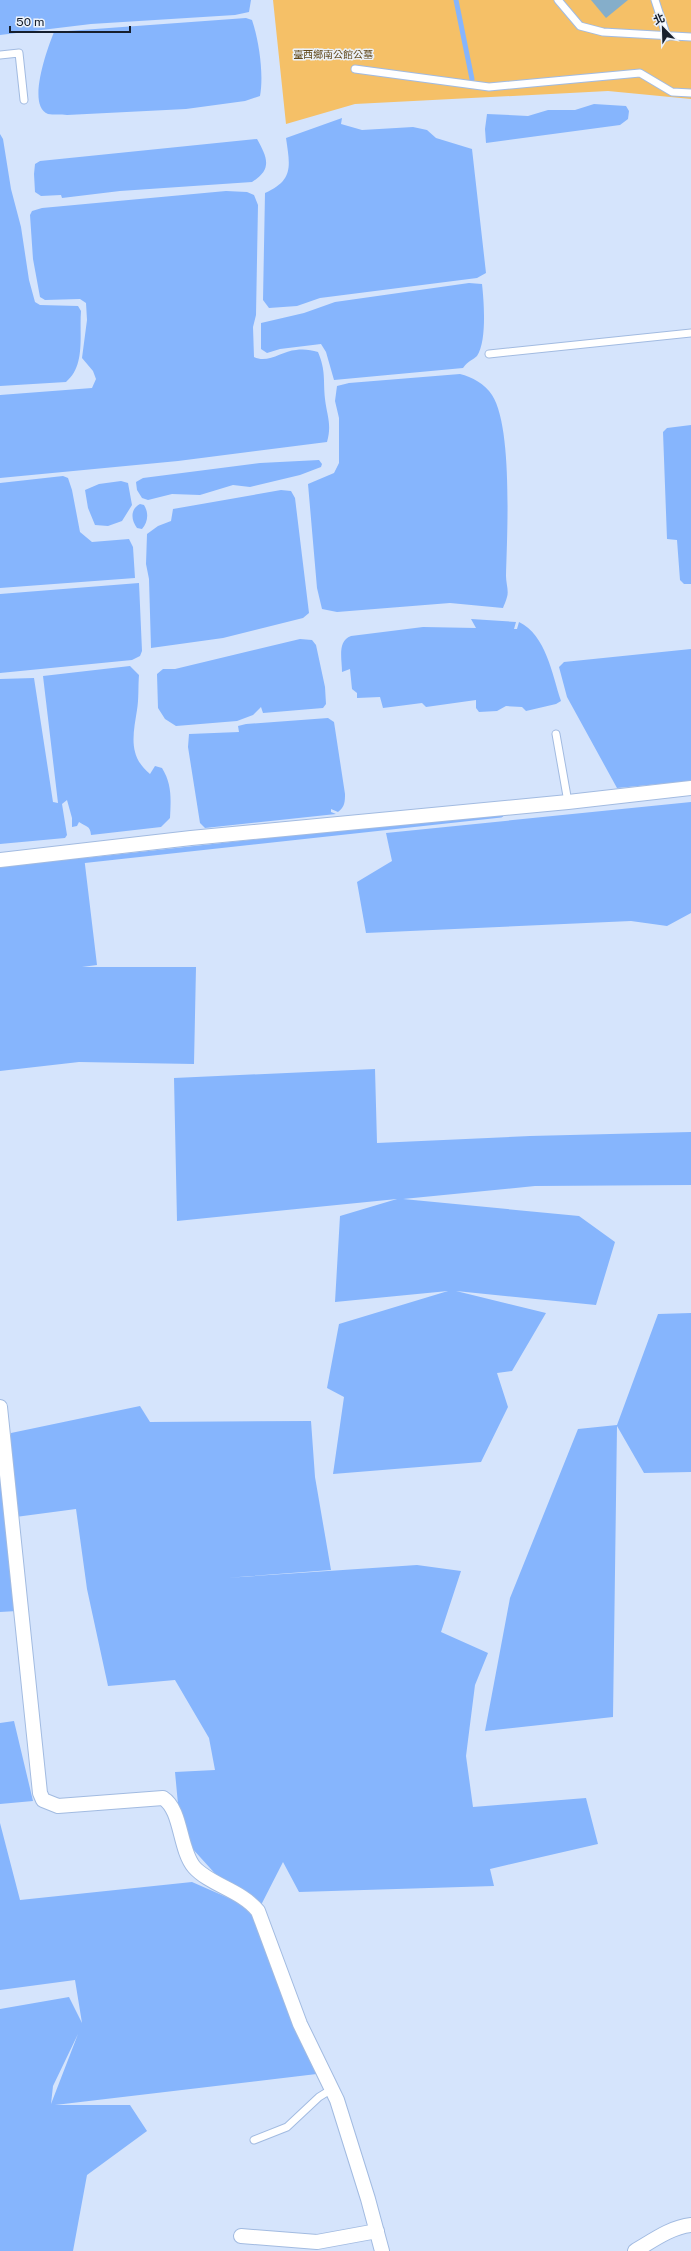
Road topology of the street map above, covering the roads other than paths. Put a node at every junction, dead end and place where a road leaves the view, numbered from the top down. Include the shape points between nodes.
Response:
1 (558, 0) edge
2 (655, 0) edge
3 (667, 37) junction
4 (691, 37) edge
5 (0, 55) edge
6 (355, 69) dead end
7 (691, 93) edge
8 (24, 100) dead end
9 (691, 332) edge
10 (489, 354) dead end
11 (556, 734) dead end
12 (691, 788) edge
13 (568, 802) junction
14 (0, 860) edge
15 (0, 1407) edge
16 (332, 2089) junction
17 (254, 2140) dead end
18 (691, 2225) edge
19 (377, 2231) junction
20 (241, 2236) dead end
21 (382, 2251) edge
22 (635, 2251) edge

1 - 3 lane via 580,26 603,32
2 - 3 lane
3 - 4 lane
5 - 8 lane via 19,53
6 - 7 lane via 489,87 640,73 672,92
9 - 10 lane
11 - 13 lane
12 - 13 street
13 - 14 street via 191,838
15 - 16 street via 40,1793 43,1800 58,1806 155,1797 168,1801 172,1806 186,1854 195,1868 250,1901 258,1911 300,2024
16 - 17 lane via 319,2097 287,2127
16 - 19 street
18 - 22 street via 660,2236
19 - 20 street via 317,2242
19 - 21 street

